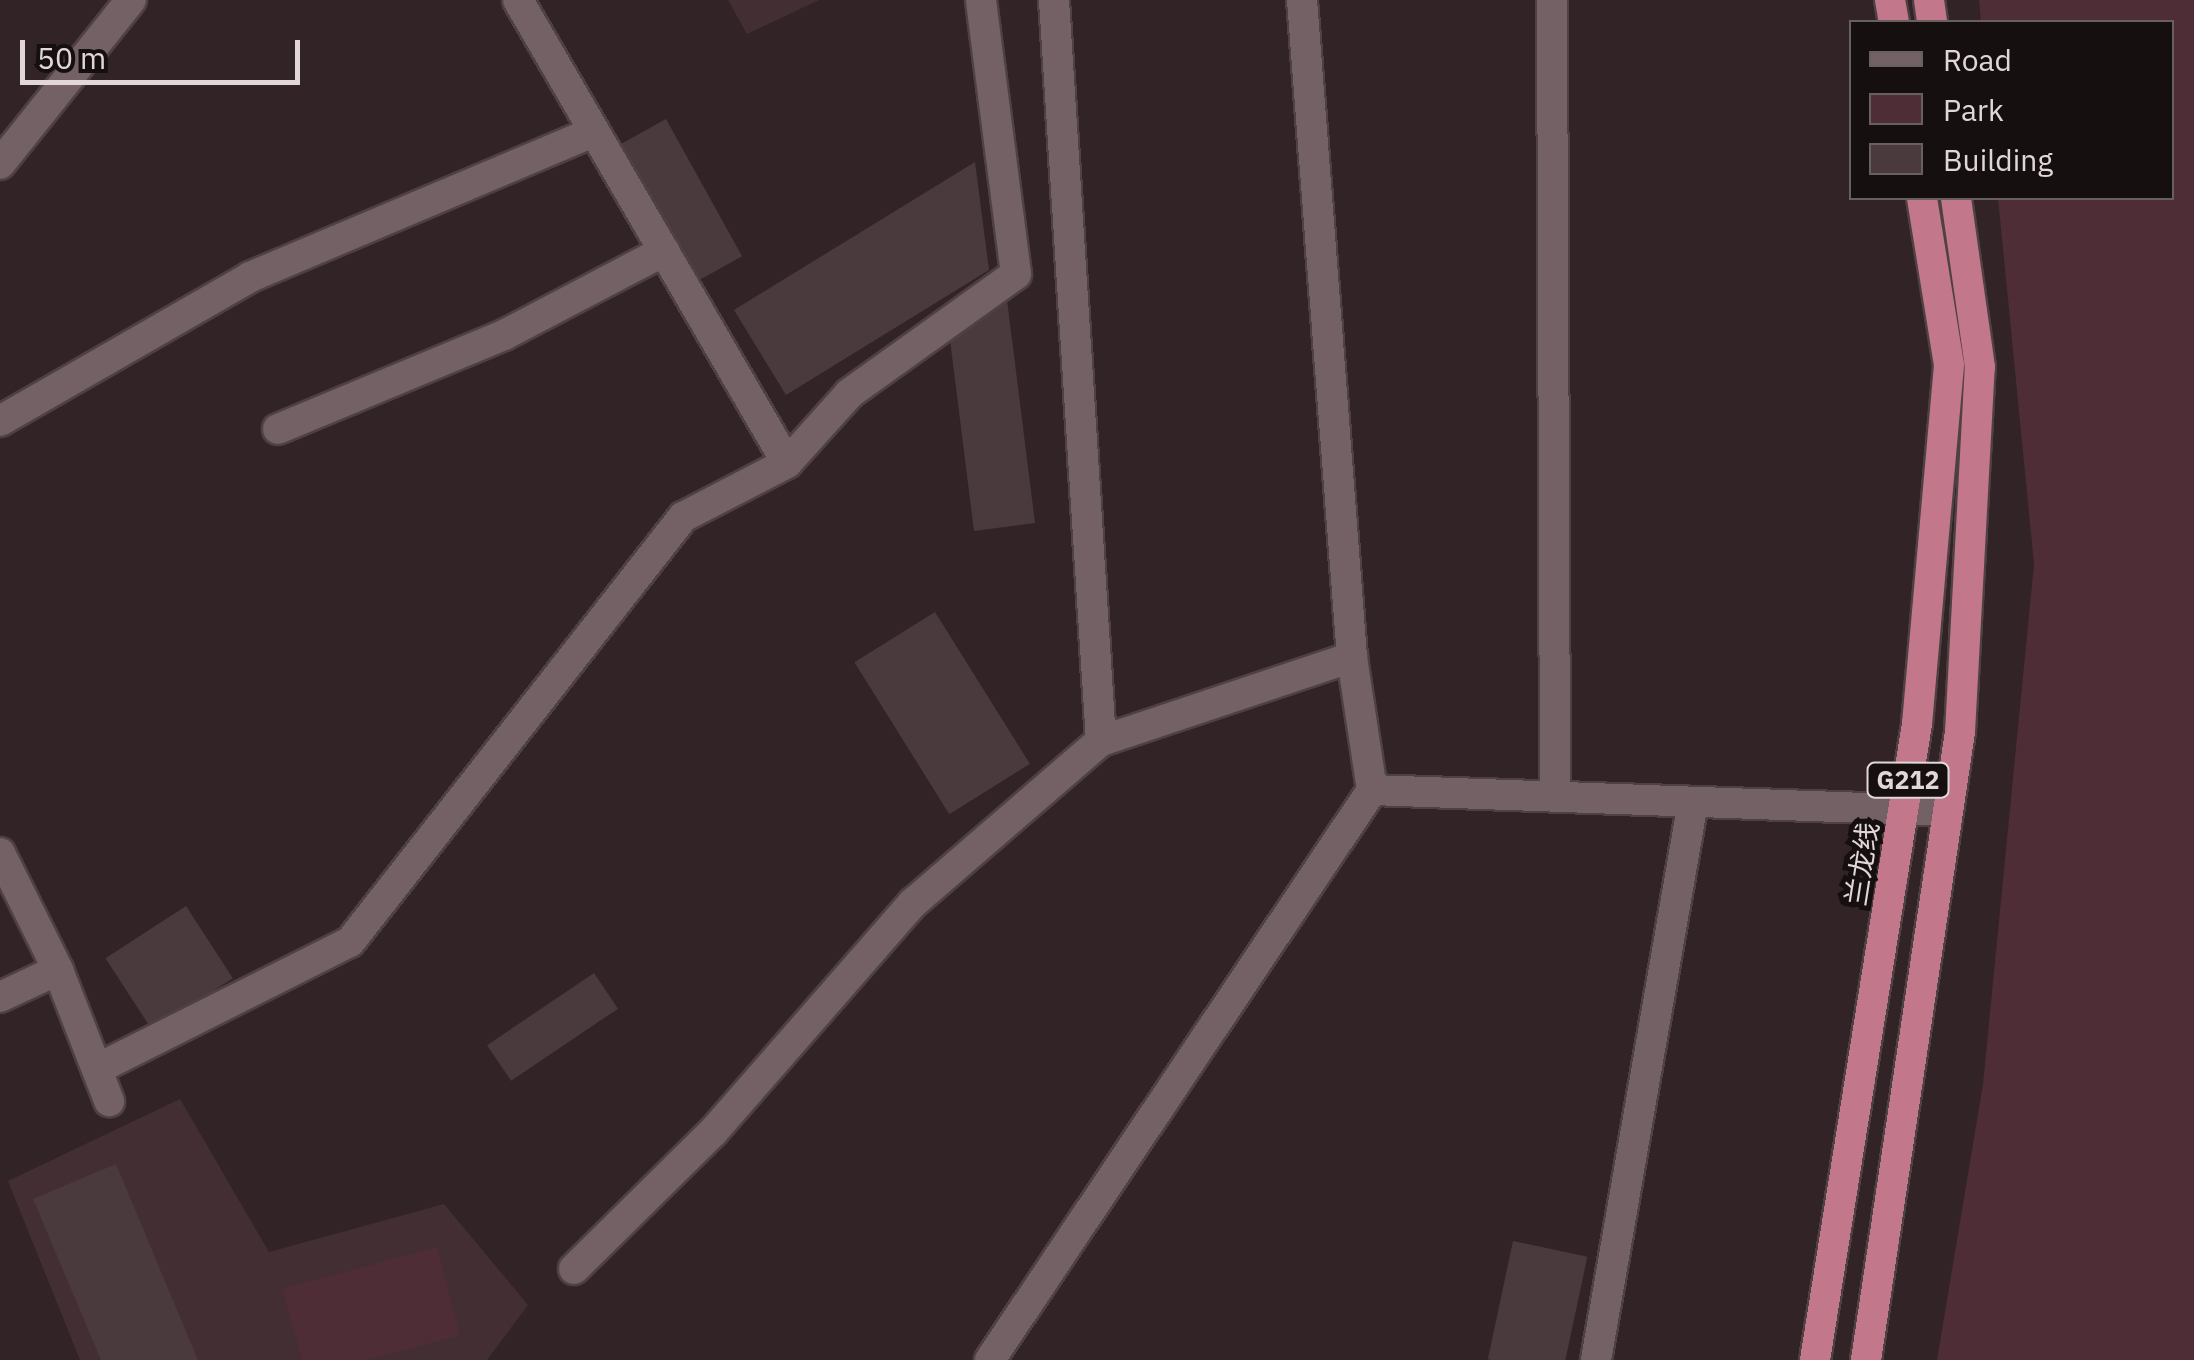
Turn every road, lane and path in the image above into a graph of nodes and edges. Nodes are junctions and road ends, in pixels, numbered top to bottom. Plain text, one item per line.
1 (131, 0) edge
2 (518, 0) edge
3 (980, 0) edge
4 (1054, 0) edge
5 (1302, 0) edge
6 (1552, 0) edge
7 (594, 132) junction
8 (0, 164) edge
9 (1922, 200) edge
10 (1956, 200) edge
11 (664, 251) junction
12 (0, 421) edge
13 (278, 429) dead end
14 (787, 463) junction
15 (1352, 657) junction
16 (1101, 741) junction
17 (1372, 790) junction
18 (1554, 797) junction
19 (1693, 802) junction
20 (1904, 809) junction
21 (1948, 810) junction
22 (0, 853) edge
23 (58, 970) junction
24 (0, 997) edge
25 (97, 1069) junction
26 (109, 1101) dead end
27 (574, 1269) dead end
28 (990, 1360) edge
29 (1596, 1360) edge
30 (1815, 1360) edge
31 (1866, 1360) edge

1 - 8 street
2 - 7 street
3 - 14 street
4 - 16 street
5 - 15 street
6 - 18 street
7 - 11 street
7 - 12 street
9 - 20 highway, 兰龙线 / G212
10 - 21 highway, G212
11 - 13 street
11 - 14 street
14 - 25 street
15 - 16 street
15 - 17 street
16 - 27 street
17 - 18 street
17 - 28 street
18 - 19 street
19 - 20 street
19 - 29 street
20 - 21 street
20 - 30 highway, 兰龙线 / G212
21 - 31 highway, G212
22 - 23 street
23 - 24 street
23 - 25 street
25 - 26 street

